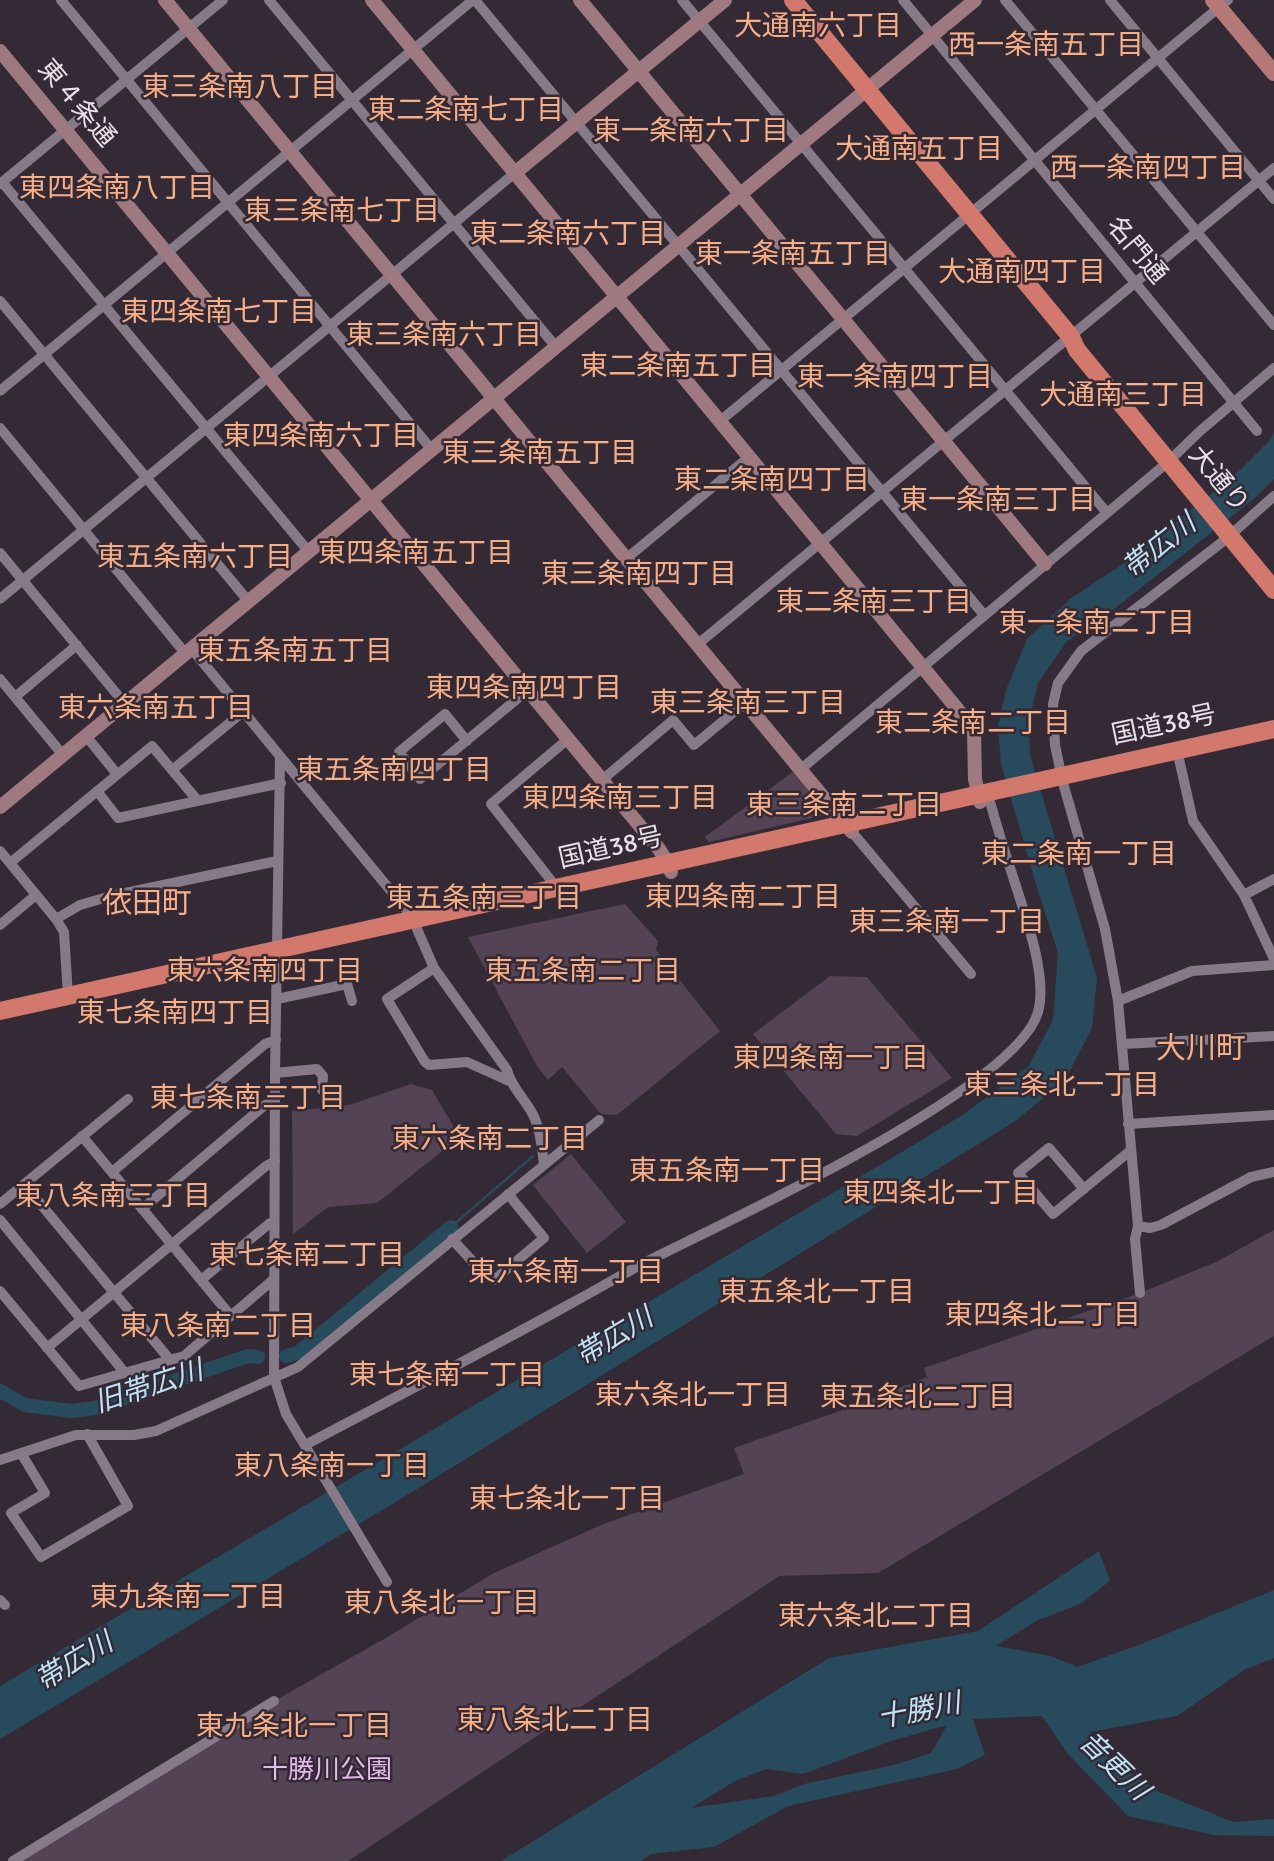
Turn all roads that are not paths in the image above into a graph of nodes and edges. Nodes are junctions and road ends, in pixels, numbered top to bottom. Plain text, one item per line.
1 (61, 0) edge
2 (165, 0) edge
3 (223, 0) edge
4 (269, 0) edge
5 (372, 0) edge
6 (474, 0) edge
7 (580, 0) edge
8 (682, 0) edge
9 (725, 0) edge
10 (793, 0) edge
11 (903, 0) edge
12 (975, 0) edge
13 (1005, 0) edge
14 (1110, 0) edge
15 (1220, 2) edge
16 (700, 21) junction
17 (189, 29) junction
18 (932, 36) junction
19 (413, 50) junction
20 (0, 51) edge
21 (1157, 57) junction
22 (639, 71) junction
23 (1274, 73) edge
24 (126, 80) junction
25 (868, 90) junction
26 (352, 100) junction
27 (1096, 110) junction
28 (576, 122) junction
29 (66, 130) junction
30 (802, 145) junction
31 (290, 150) junction
32 (1034, 161) junction
33 (1274, 168) edge
34 (516, 172) junction
35 (1259, 181) junction
36 (1, 183) edge
37 (742, 195) junction
38 (1274, 199) edge
39 (228, 202) junction
40 (970, 214) junction
41 (454, 223) junction
42 (1198, 231) junction
43 (678, 246) junction
44 (167, 253) junction
45 (904, 267) junction
46 (392, 275) junction
47 (1135, 283) junction
48 (617, 296) junction
49 (0, 302) edge
50 (104, 304) junction
51 (843, 318) junction
52 (1274, 325) edge
53 (330, 327) junction
54 (1071, 337) junction
55 (556, 347) junction
56 (44, 355) junction
57 (1274, 368) edge
58 (781, 370) junction
59 (268, 376) junction
60 (0, 391) edge
61 (1005, 391) junction
62 (495, 399) junction
63 (1234, 402) junction
64 (720, 421) junction
65 (207, 427) junction
66 (0, 428) edge
67 (1257, 430) dead end
68 (944, 441) junction
69 (432, 450) junction
70 (749, 457) junction
71 (1172, 458) junction
72 (146, 478) junction
73 (882, 492) junction
74 (1274, 496) edge
75 (371, 500) junction
76 (1107, 513) junction
77 (84, 529) junction
78 (1230, 529) junction
79 (820, 543) junction
80 (309, 552) junction
81 (0, 553) edge
82 (626, 558) junction
83 (1045, 564) junction
84 (1274, 575) edge
85 (23, 580) junction
86 (1274, 590) edge
87 (0, 598) edge
88 (249, 602) junction
89 (984, 615) junction
90 (698, 644) junction
91 (77, 645) junction
92 (188, 651) junction
93 (924, 667) junction
94 (0, 679) edge
95 (528, 690) junction
96 (15, 697) junction
97 (746, 702) junction
98 (125, 704) junction
99 (244, 711) junction
100 (1274, 729) edge
101 (86, 736) junction
102 (568, 739) junction
103 (467, 741) junction
104 (1274, 741) edge
105 (63, 755) junction
106 (280, 756) junction
107 (1179, 759) junction
108 (801, 769) junction
109 (172, 770) junction
110 (117, 774) junction
111 (601, 780) junction
112 (1058, 780) junction
113 (281, 783) junction
114 (97, 791) junction
115 (984, 796) junction
116 (198, 801) junction
117 (1, 805) edge
118 (848, 828) junction
119 (0, 851) edge
120 (277, 861) junction
121 (10, 863) junction
122 (670, 867) junction
123 (1274, 879) edge
124 (556, 888) junction
125 (36, 895) junction
126 (1244, 895) junction
127 (56, 919) junction
128 (415, 924) junction
129 (0, 925) edge
130 (278, 955) junction
131 (1274, 959) edge
132 (1274, 965) edge
133 (434, 968) junction
134 (971, 974) dead end
135 (68, 996) junction
136 (277, 999) junction
137 (352, 1001) dead end
138 (1118, 1001) junction
139 (0, 1012) edge
140 (0, 1022) edge
141 (1274, 1036) edge
142 (276, 1040) junction
143 (1122, 1044) junction
144 (275, 1073) junction
145 (509, 1081) junction
146 (322, 1090) dead end
147 (128, 1099) dead end
148 (275, 1102) junction
149 (1274, 1115) edge
150 (599, 1120) dead end
151 (1128, 1124) junction
152 (82, 1136) junction
153 (1130, 1151) junction
154 (275, 1161) junction
155 (544, 1164) junction
156 (112, 1172) junction
157 (1274, 1172) edge
158 (24, 1184) junction
159 (1084, 1189) junction
160 (508, 1194) junction
161 (0, 1204) edge
162 (142, 1209) junction
163 (0, 1220) edge
164 (274, 1222) junction
165 (1138, 1226) junction
166 (452, 1239) junction
167 (171, 1245) junction
168 (274, 1279) junction
169 (201, 1280) junction
170 (0, 1291) edge
171 (114, 1292) junction
172 (1140, 1293) dead end
173 (229, 1315) junction
174 (82, 1319) junction
175 (47, 1348) junction
176 (170, 1360) junction
177 (125, 1373) junction
178 (274, 1377) junction
179 (87, 1434) junction
180 (306, 1447) junction
181 (21, 1453) junction
182 (0, 1460) edge
183 (387, 1582) dead end
184 (274, 1701) dead end
185 (13, 1861) edge

1 - 24 street
2 - 17 street
3 - 17 street
4 - 26 street
5 - 19 street
6 - 19 street
6 - 28 street
7 - 22 street
8 - 16 street
9 - 16 street
10 - 25 highway, 大通り
11 - 18 street, 名門通
12 - 18 street
13 - 27 street
14 - 21 street
15 - 21 street
15 - 23 main road
16 - 22 street
16 - 30 street
17 - 24 street
17 - 31 street
18 - 25 street
18 - 32 street, 名門通
19 - 26 street
19 - 34 street
20 - 29 street, 東４条通
21 - 27 street
21 - 35 street
22 - 28 street
22 - 37 street
24 - 29 street
24 - 39 street
25 - 30 street
25 - 40 highway, 大通り
26 - 31 street
26 - 41 street
27 - 32 street
27 - 42 street
28 - 34 street
28 - 43 street
29 - 36 street
29 - 44 street, 東４条通
30 - 37 street
30 - 45 street
31 - 39 street
31 - 46 street
32 - 40 street
32 - 47 street, 名門通
33 - 35 street
34 - 41 street
34 - 48 street
35 - 38 street
35 - 42 street
36 - 50 street
37 - 43 street
37 - 51 street
39 - 44 street
39 - 53 street
40 - 45 street
40 - 54 highway, 大通り
41 - 46 street
41 - 55 street
42 - 47 street
42 - 52 street
43 - 48 street
43 - 58 street
44 - 50 street
44 - 59 street, 東４条通
45 - 51 street
45 - 61 street
46 - 53 street
46 - 62 street
47 - 54 street
47 - 63 street, 名門通
48 - 55 street
48 - 64 street
49 - 56 street
50 - 56 street
50 - 65 street
51 - 58 street
51 - 68 street
53 - 59 street
53 - 69 street
54 - 61 street
54 - 71 highway, 大通り
55 - 62 street
56 - 60 street
56 - 72 street
57 - 63 street
58 - 64 street
58 - 73 street
59 - 65 street
59 - 75 street, 東４条通
61 - 68 street
61 - 76 street
62 - 69 street
62 - 82 street
63 - 67 street, 名門通
63 - 71 street
64 - 70 street
65 - 72 street
65 - 80 street
66 - 77 street
68 - 73 street
68 - 83 street
69 - 75 street
70 - 79 street
70 - 82 street
71 - 76 street
71 - 78 highway, 大通り
72 - 77 street
72 - 88 street
73 - 79 street
73 - 89 street
74 - 78 street
75 - 80 street
75 - 95 street, 東４条通
76 - 83 street
77 - 85 street
77 - 92 street
78 - 84 highway, 大通り
78 - 86 highway, 大通り
78 - 112 street
79 - 90 street
79 - 93 street
80 - 88 street
81 - 85 street
82 - 90 street
83 - 89 street
85 - 87 street
85 - 91 street
88 - 92 street
89 - 93 street
90 - 97 street
91 - 96 street
91 - 98 street
92 - 98 street
92 - 99 street
93 - 108 street
93 - 115 street
94 - 96 street
95 - 102 street, 東４条通
95 - 103 street
96 - 105 street
97 - 108 street
97 - 111 street
98 - 101 street
99 - 106 street
99 - 109 street
100 - 112 highway, 国道38号
101 - 105 street
101 - 110 street
102 - 111 street, 東４条通
102 - 124 street
103 - 103 street
104 - 107 highway, 国道38号
105 - 117 street
106 - 113 street
106 - 128 street
107 - 112 highway, 国道38号
107 - 126 street
108 - 118 street
109 - 110 street
109 - 116 street
110 - 114 street
111 - 122 street, 東４条通
112 - 115 highway, 国道38号
112 - 138 street
113 - 116 street
113 - 120 street
114 - 116 street
114 - 121 street
115 - 118 highway, 国道38号
115 - 180 street
118 - 122 highway, 国道38号
118 - 134 street
119 - 121 street
120 - 127 street
120 - 130 street
121 - 125 street
122 - 124 highway, 国道38号
122 - 128 highway, 国道38号
123 - 126 street
124 - 128 highway, 国道38号
125 - 127 street
125 - 129 street
126 - 131 street
127 - 135 street
128 - 130 highway, 国道38号
128 - 133 street
130 - 135 highway, 国道38号
130 - 136 street
130 - 140 highway, 国道38号
132 - 138 street
133 - 145 street
133 - 145 street
135 - 139 highway, 国道38号
136 - 137 street
136 - 142 street
138 - 143 street
141 - 143 street
142 - 144 street
142 - 156 street
143 - 151 street
144 - 146 street
144 - 148 street
145 - 155 street
147 - 152 street
148 - 154 street
148 - 162 street
149 - 151 street
150 - 155 street
151 - 153 street
152 - 156 street
152 - 158 street
153 - 159 street
153 - 165 street
154 - 164 street
154 - 167 street
155 - 160 street
156 - 162 street
157 - 165 street
158 - 161 street
158 - 171 street
159 - 159 street
160 - 166 street
160 - 166 street
162 - 167 street
163 - 174 street
164 - 168 street
164 - 169 street
165 - 172 street
166 - 178 street
167 - 169 street
167 - 171 street
168 - 173 street
168 - 178 street
169 - 173 street
170 - 175 street
171 - 174 street
171 - 176 street
173 - 176 street
174 - 175 street
174 - 177 street
175 - 177 street
176 - 177 street
178 - 179 street
178 - 180 street
179 - 181 street
179 - 181 street
180 - 183 street
181 - 182 street
184 - 185 street

